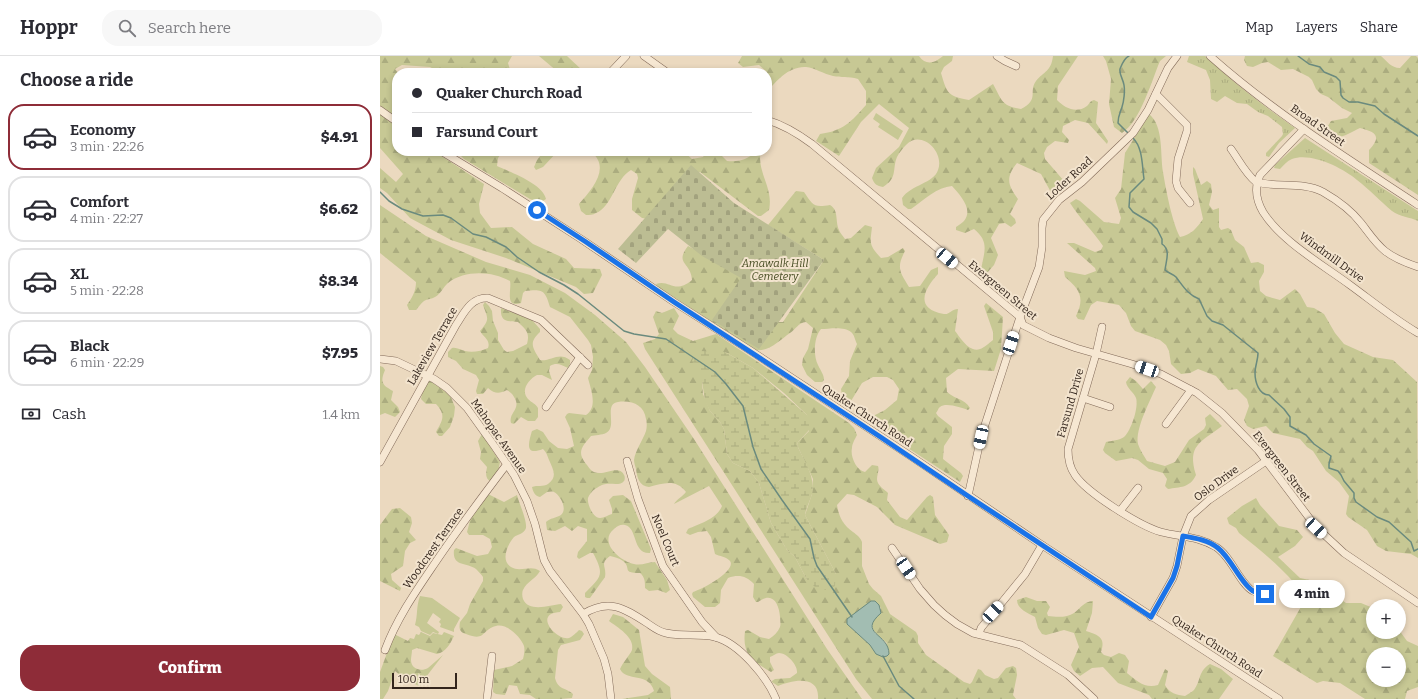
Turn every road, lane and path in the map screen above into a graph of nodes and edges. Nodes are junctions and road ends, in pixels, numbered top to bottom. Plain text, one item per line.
1 (626, 56) edge
2 (644, 56) edge
3 (997, 56) edge
4 (1177, 56) edge
5 (1210, 56) edge
6 (1016, 66) dead end
7 (615, 68) edge
8 (661, 68) edge
9 (1156, 94) junction
10 (380, 110) edge
11 (392, 118) edge
12 (772, 121) edge
13 (1304, 129) junction
14 (1231, 149) dead end
15 (449, 156) edge
16 (1256, 182) junction
17 (1190, 203) dead end
18 (1418, 205) edge
19 (1418, 267) edge
20 (1020, 317) junction
21 (1102, 327) dead end
22 (1418, 333) edge
23 (1096, 354) junction
24 (580, 357) junction
25 (380, 359) edge
26 (588, 365) dead end
27 (427, 375) junction
28 (1191, 390) junction
29 (1083, 398) junction
30 (1110, 406) dead end
31 (546, 407) dead end
32 (1166, 424) dead end
33 (1266, 461) junction
34 (380, 462) edge
35 (627, 462) dead end
36 (507, 464) junction
37 (1138, 488) dead end
38 (968, 496) junction
39 (1120, 511) junction
40 (1183, 536) junction
41 (1042, 545) junction
42 (892, 548) dead end
43 (1265, 594) dead end
44 (1418, 602) edge
45 (583, 614) junction
46 (1151, 617) junction
47 (979, 634) junction
48 (716, 637) junction
49 (385, 650) dead end
50 (492, 656) dead end
51 (487, 699) edge
52 (611, 699) edge
53 (776, 699) edge
54 (1094, 699) edge
55 (1279, 699) edge

1 - 7 street
2 - 8 street
3 - 6 street
4 - 9 street, Loder Road
5 - 13 street, Broad Street
9 - 17 street
9 - 20 street, Loder Road
10 - 11 street
12 - 20 street, Evergreen Street
13 - 16 street
13 - 18 street, Broad Street
14 - 16 street
15 - 38 street, Quaker Church Road
16 - 19 street
16 - 22 street, Windmill Drive
20 - 23 street, Evergreen Street
20 - 38 street, Loder Road
21 - 23 street, Farsund Drive
23 - 28 street, Evergreen Street
23 - 29 street, Farsund Drive
24 - 26 street, Lakeview Terrace
24 - 27 street, Lakeview Terrace
24 - 31 street
25 - 27 street, Mahopac Avenue
27 - 34 street, Lakeview Terrace
27 - 36 street, Mahopac Avenue
28 - 32 street
28 - 33 street, Evergreen Street
29 - 30 street
29 - 39 street, Farsund Drive
33 - 40 street, Oslo Drive
33 - 44 street, Evergreen Street
35 - 48 street, Noel Court
36 - 45 street, Mahopac Avenue
36 - 49 street, Woodcrest Terrace
37 - 39 street
38 - 41 street, Quaker Church Road
39 - 40 street, Farsund Drive
40 - 43 street, Farsund Drive
40 - 46 street, Oslo Drive
41 - 46 street, Quaker Church Road
41 - 47 street
42 - 47 street
45 - 48 street
45 - 52 street, Mahopac Avenue
46 - 55 street, Quaker Church Road
47 - 54 street
48 - 53 street
50 - 51 street

